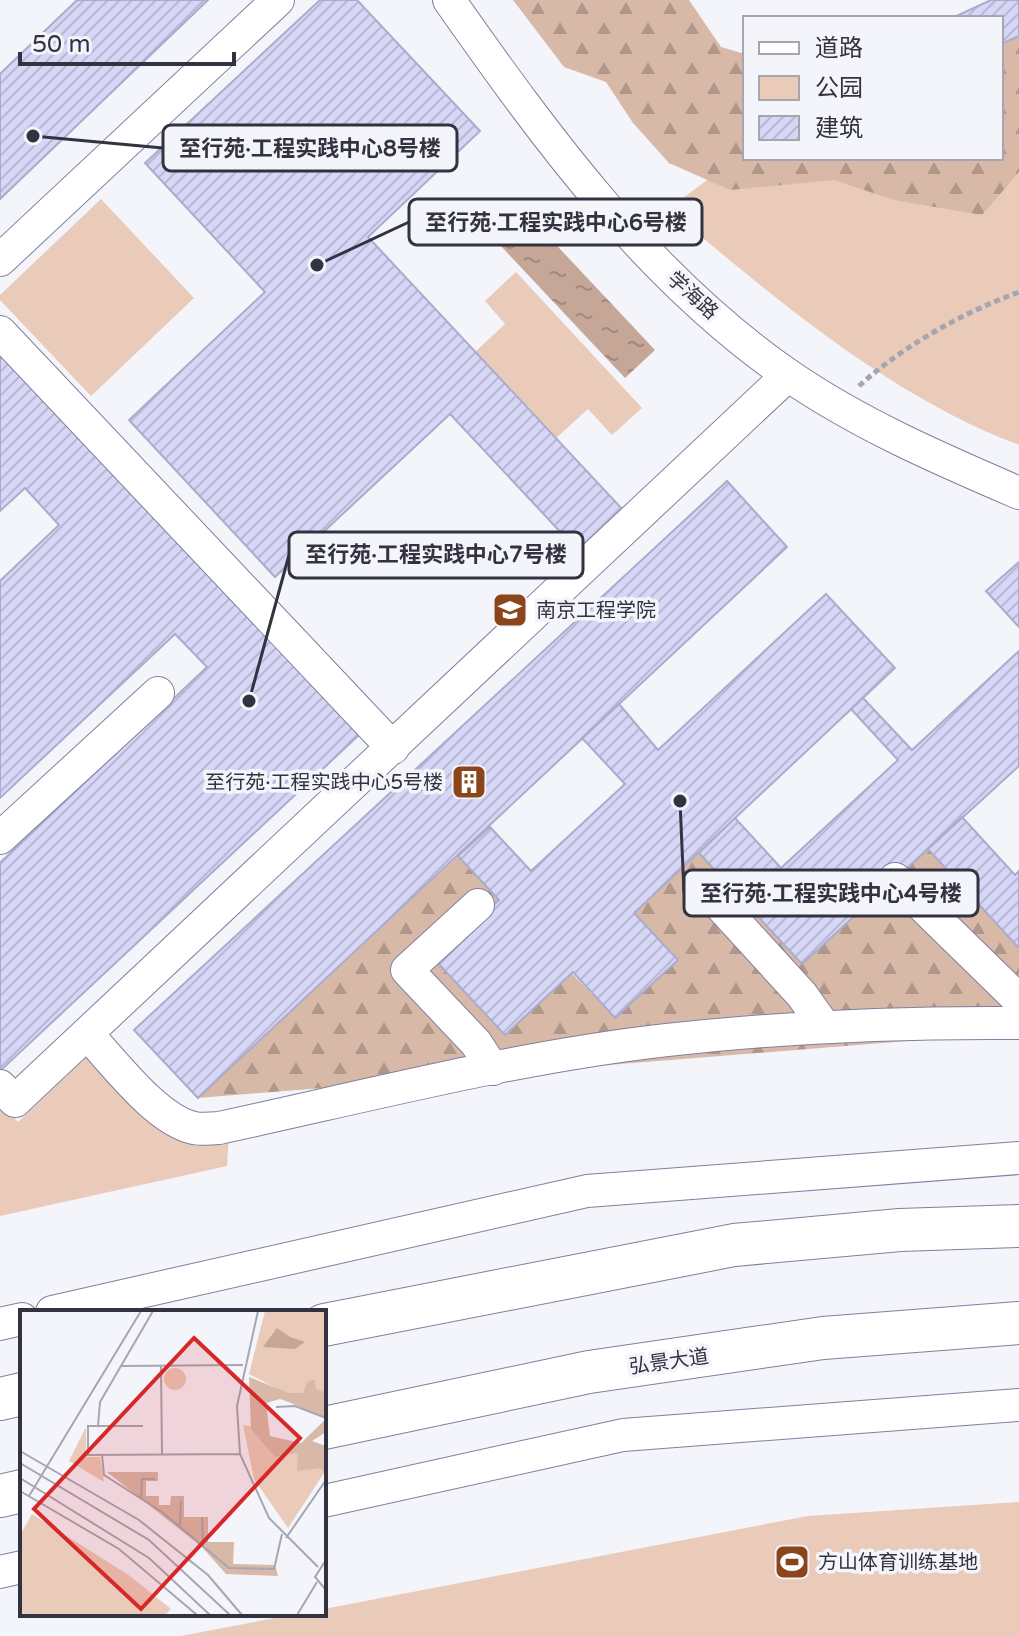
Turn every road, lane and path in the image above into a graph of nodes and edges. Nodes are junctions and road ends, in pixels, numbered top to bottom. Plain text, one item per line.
1 (278, 0) edge
2 (449, 0) edge
3 (0, 260) edge
4 (1019, 292) edge
5 (0, 332) edge
6 (788, 375) junction
7 (837, 406) junction
8 (1019, 493) edge
9 (158, 693) dead end
10 (393, 748) junction
11 (0, 838) edge
12 (895, 879) dead end
13 (708, 892) dead end
14 (478, 905) dead end
15 (1019, 1000) edge
16 (1019, 1023) edge
17 (824, 1026) junction
18 (87, 1034) junction
19 (493, 1069) junction
20 (0, 1086) edge
21 (1019, 1158) edge
22 (1019, 1226) edge
23 (61, 1310) edge
24 (20, 1319) edge
25 (1019, 1323) edge
26 (0, 1324) edge
27 (326, 1325) edge
28 (20, 1394) edge
29 (0, 1399) edge
30 (1019, 1405) edge
31 (326, 1428) edge
32 (20, 1491) edge
33 (0, 1496) edge
34 (326, 1501) edge
35 (20, 1567) edge
36 (0, 1572) edge

1 - 3 street
2 - 6 street, 学海路
4 - 7 path
5 - 10 street
6 - 7 street, 学海路
6 - 10 street
7 - 8 street, 学海路
9 - 11 street
10 - 18 street
12 - 15 street
13 - 17 street
14 - 19 street
16 - 17 street
17 - 19 street
18 - 19 street
18 - 20 street
21 - 23 street
22 - 27 main road
24 - 26 street
25 - 31 main road, 弘景大道
28 - 29 main road
30 - 34 street
32 - 33 main road
35 - 36 street

